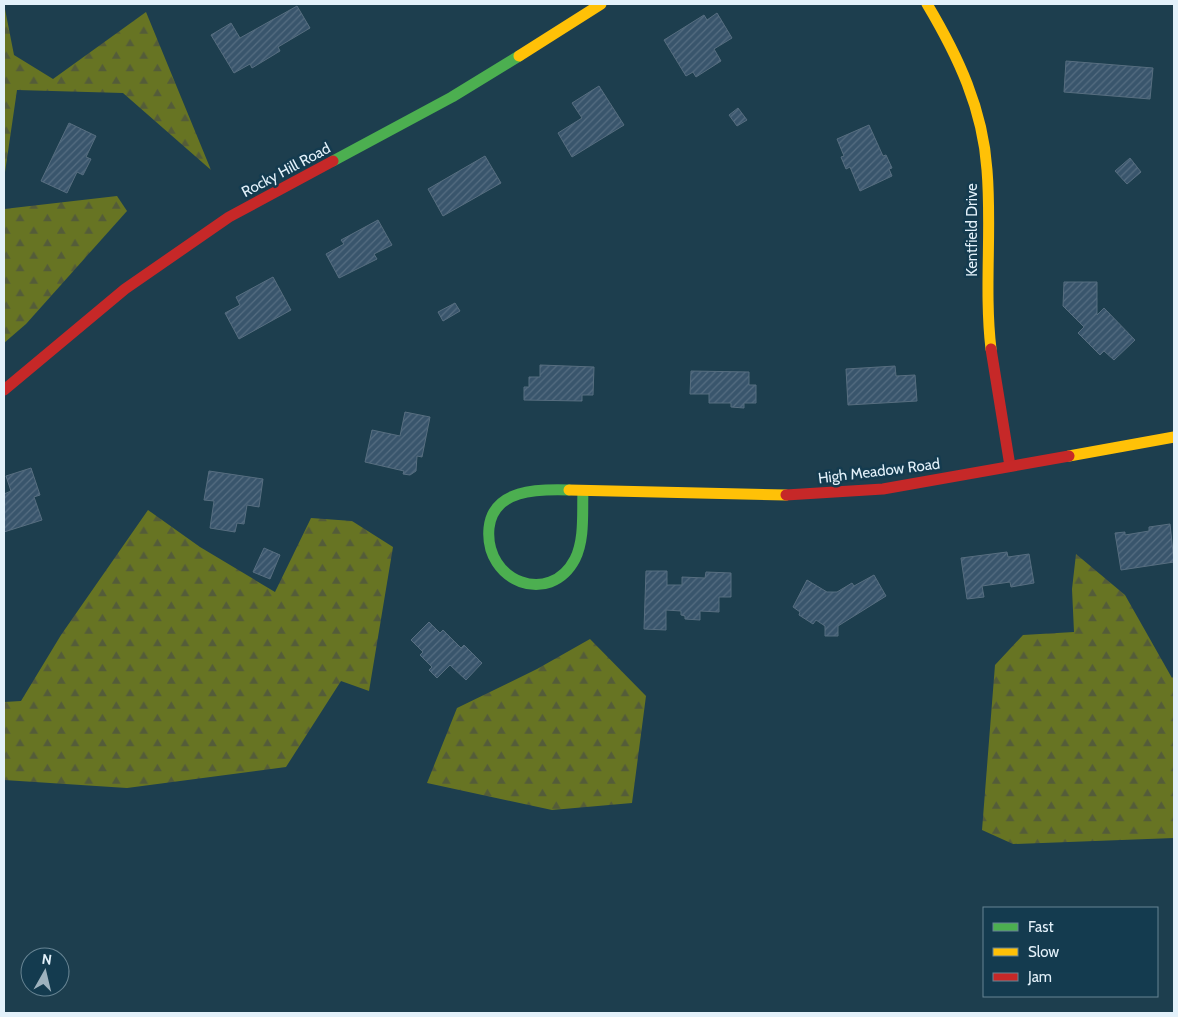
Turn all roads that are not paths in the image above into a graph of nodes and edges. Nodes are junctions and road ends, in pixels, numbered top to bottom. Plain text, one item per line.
1 (601, 4) edge
2 (927, 4) edge
3 (4, 390) edge
4 (1174, 438) edge
5 (1010, 466) junction
6 (584, 491) junction

1 - 3 street, Rocky Hill Road
2 - 5 street, Kentfield Drive
4 - 5 street, High Meadow Road
5 - 6 street, High Meadow Road
6 - 6 street, High Meadow Road

